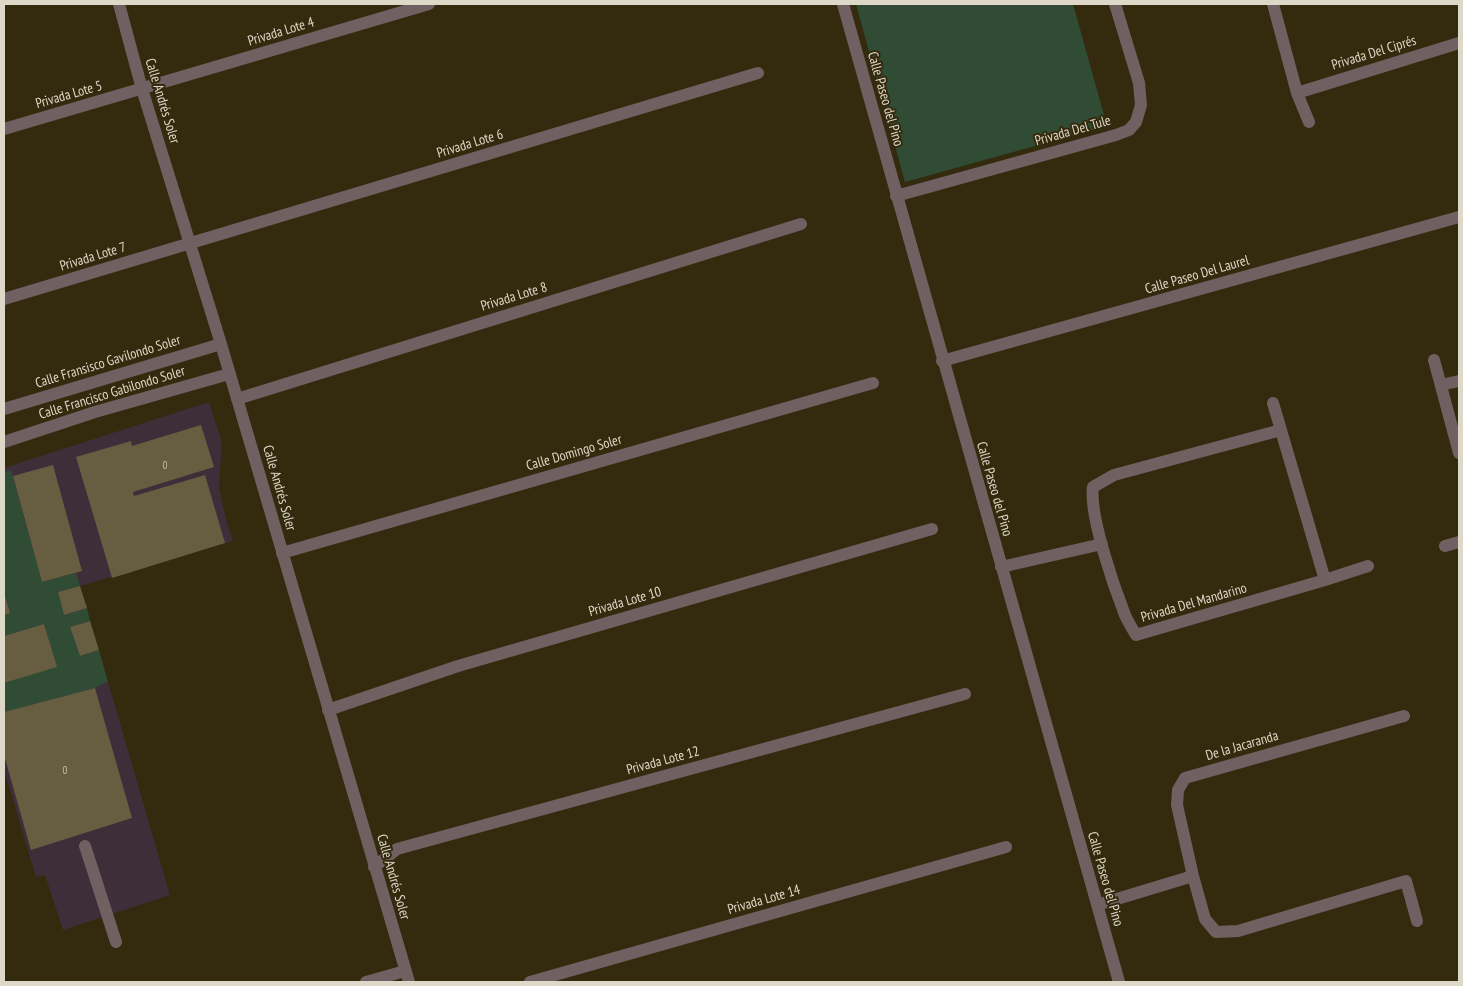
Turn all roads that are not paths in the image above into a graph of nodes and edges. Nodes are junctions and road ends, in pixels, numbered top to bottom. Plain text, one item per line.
1 (119, 4) edge
2 (429, 4) edge
3 (843, 4) edge
4 (1115, 4) edge
5 (1273, 4) edge
6 (1459, 43) edge
7 (758, 73) dead end
8 (142, 89) junction
9 (1297, 93) junction
10 (1309, 122) dead end
11 (4, 129) edge
12 (896, 196) junction
13 (1459, 217) edge
14 (801, 224) dead end
15 (190, 243) junction
16 (4, 299) edge
17 (220, 344) junction
18 (1434, 360) dead end
19 (942, 361) junction
20 (229, 374) junction
21 (1459, 381) edge
22 (873, 383) dead end
23 (1441, 385) junction
24 (237, 399) junction
25 (1273, 403) dead end
26 (4, 409) edge
27 (1281, 430) junction
28 (4, 442) edge
29 (1459, 453) edge
30 (932, 529) dead end
31 (1459, 542) edge
32 (1102, 544) junction
33 (1445, 546) dead end
34 (282, 553) junction
35 (1368, 566) dead end
36 (1001, 567) junction
37 (1325, 580) junction
38 (965, 694) dead end
39 (328, 710) junction
40 (1404, 716) dead end
41 (85, 846) dead end
42 (1006, 846) dead end
43 (374, 867) junction
44 (1193, 876) junction
45 (1097, 905) junction
46 (1417, 921) dead end
47 (116, 942) dead end
48 (407, 976) edge
49 (366, 982) edge
50 (530, 982) edge
51 (1119, 982) edge

1 - 8 street, Calle Andrés Soler
2 - 8 street, Privada Lote 4
3 - 12 street, Calle Paseo del Pino
4 - 12 street, Privada Del Tule
5 - 9 street
6 - 9 street, Privada Del Ciprés
7 - 15 street, Privada Lote 6
8 - 11 street, Privada Lote 5
8 - 15 street, Calle Andrés Soler
9 - 10 street
12 - 19 street, Calle Paseo del Pino
13 - 19 street, Calle Paseo Del Laurel
14 - 24 street, Privada Lote 8
15 - 16 street, Privada Lote 7
15 - 17 street, Calle Andrés Soler
17 - 20 street, Calle Andrés Soler
17 - 26 street, Calle Fransisco Gavilondo Soler
18 - 23 street
19 - 36 street, Calle Paseo del Pino
20 - 24 street, Calle Andrés Soler
20 - 28 street, Calle Francisco Gabilondo Soler
21 - 23 street
22 - 34 street, Calle Domingo Soler
23 - 29 street
24 - 34 street, Calle Andrés Soler
25 - 27 street
27 - 32 street, Privada Del Mandarino
27 - 37 street
30 - 39 street, Privada Lote 10
31 - 33 street
32 - 36 street
32 - 37 street, Privada Del Mandarino
34 - 39 street, Calle Andrés Soler
35 - 37 street, Privada Del Mandarino
36 - 45 street, Calle Paseo del Pino
38 - 43 street, Privada Lote 12
39 - 43 street, Calle Andrés Soler
40 - 44 street, De la Jacaranda
41 - 47 street
42 - 50 street, Privada Lote 14
43 - 48 street, Calle Andrés Soler
44 - 45 street
44 - 46 street, De la Jacaranda
45 - 51 street, Calle Paseo del Pino
48 - 49 street

